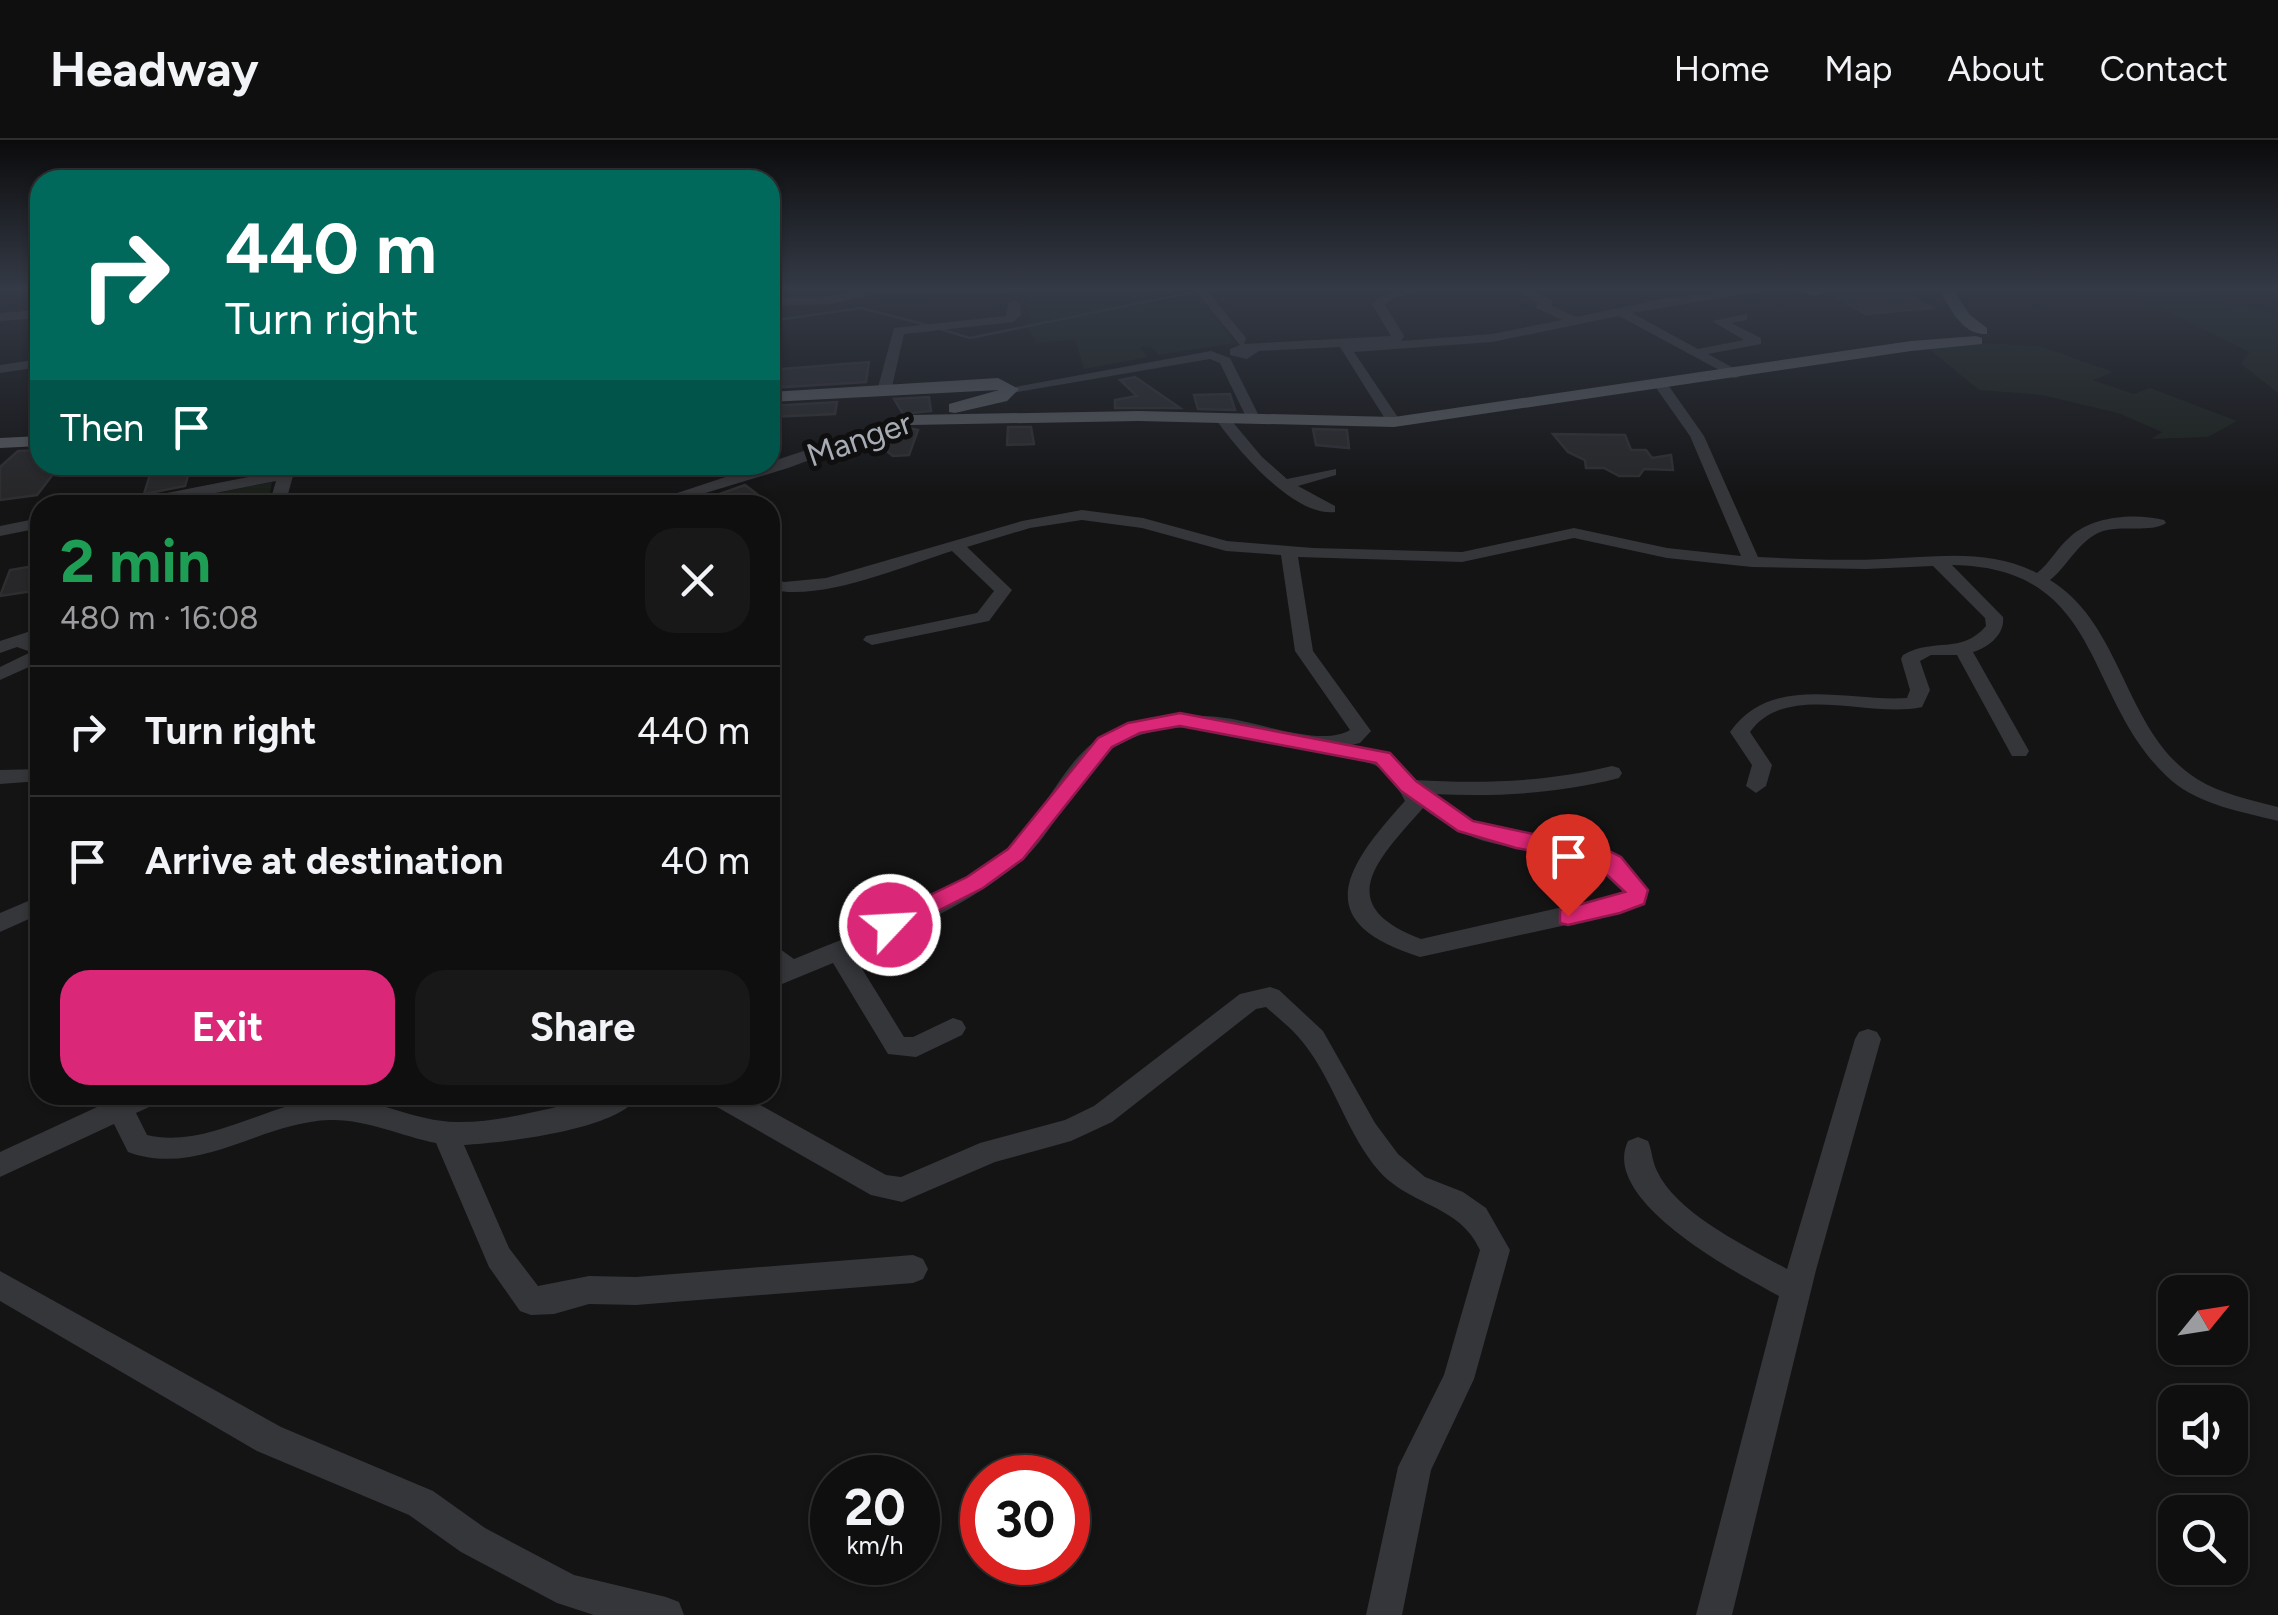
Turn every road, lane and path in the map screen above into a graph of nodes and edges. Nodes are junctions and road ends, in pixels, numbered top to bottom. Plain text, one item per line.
1 (892, 357) edge
2 (1201, 357) edge
3 (1216, 357) edge
4 (1350, 357) edge
5 (1703, 357) edge
6 (1842, 357) edge
7 (30, 366) edge
8 (0, 370) edge
9 (1734, 374) junction
10 (1661, 385) junction
11 (1011, 390) junction
12 (884, 391) junction
13 (780, 397) edge
14 (1220, 418) junction
15 (1254, 418) junction
16 (911, 420) junction
17 (1394, 422) junction
18 (30, 441) edge
19 (0, 443) edge
20 (780, 466) edge
21 (1330, 472) dead end
22 (265, 475) edge
23 (749, 475) edge
24 (1281, 486) junction
25 (176, 495) edge
26 (682, 495) edge
27 (1329, 509) dead end
28 (2158, 523) dead end
29 (30, 525) edge
30 (0, 531) edge
31 (956, 546) junction
32 (1289, 551) junction
33 (1749, 553) junction
34 (1938, 561) junction
35 (2038, 580) junction
36 (780, 586) edge
37 (872, 640) dead end
38 (30, 648) edge
39 (0, 651) edge
40 (30, 651) edge
41 (1964, 652) junction
42 (0, 671) edge
43 (1362, 732) junction
44 (1322, 744) junction
45 (2018, 750) dead end
46 (1384, 759) junction
47 (1612, 773) dead end
48 (30, 775) edge
49 (0, 777) edge
50 (1408, 786) junction
51 (1756, 786) dead end
52 (2278, 814) edge
53 (30, 909) edge
54 (0, 923) edge
55 (837, 949) junction
56 (781, 975) edge
57 (953, 1028) dead end
58 (1868, 1039) dead end
59 (130, 1105) edge
60 (613, 1105) edge
61 (737, 1105) edge
62 (120, 1110) junction
63 (446, 1134) junction
64 (1638, 1149) dead end
65 (0, 1165) edge
66 (914, 1269) dead end
67 (0, 1285) edge
68 (1796, 1290) junction
69 (666, 1615) edge
70 (1384, 1615) edge
71 (1714, 1615) edge

1 - 12 street
2 - 11 street
3 - 15 street
4 - 17 street
5 - 9 street
6 - 9 main road
7 - 8 street
9 - 10 main road
10 - 17 main road
10 - 33 street
11 - 12 main road
11 - 16 main road, Manger
12 - 13 main road
14 - 15 main road
14 - 16 main road
14 - 24 street
15 - 17 main road
16 - 20 street, Manger
18 - 19 main road
21 - 24 street
22 - 25 street
23 - 26 street, Manger
24 - 27 street
28 - 35 street
29 - 30 street
31 - 32 street
31 - 36 street
31 - 37 street
32 - 33 street
32 - 43 street
33 - 34 street
34 - 35 street
34 - 41 street
35 - 52 street
38 - 39 street
40 - 42 street
41 - 45 street
41 - 51 street
43 - 44 street
43 - 46 street
44 - 46 street
44 - 55 street
46 - 50 street
47 - 50 street
48 - 49 street
50 - 50 street
53 - 54 street
55 - 56 street
55 - 57 street
58 - 68 street
59 - 62 street
60 - 63 street
61 - 70 street
62 - 63 street
62 - 65 street
63 - 66 street
64 - 68 street
67 - 69 street
68 - 71 street

